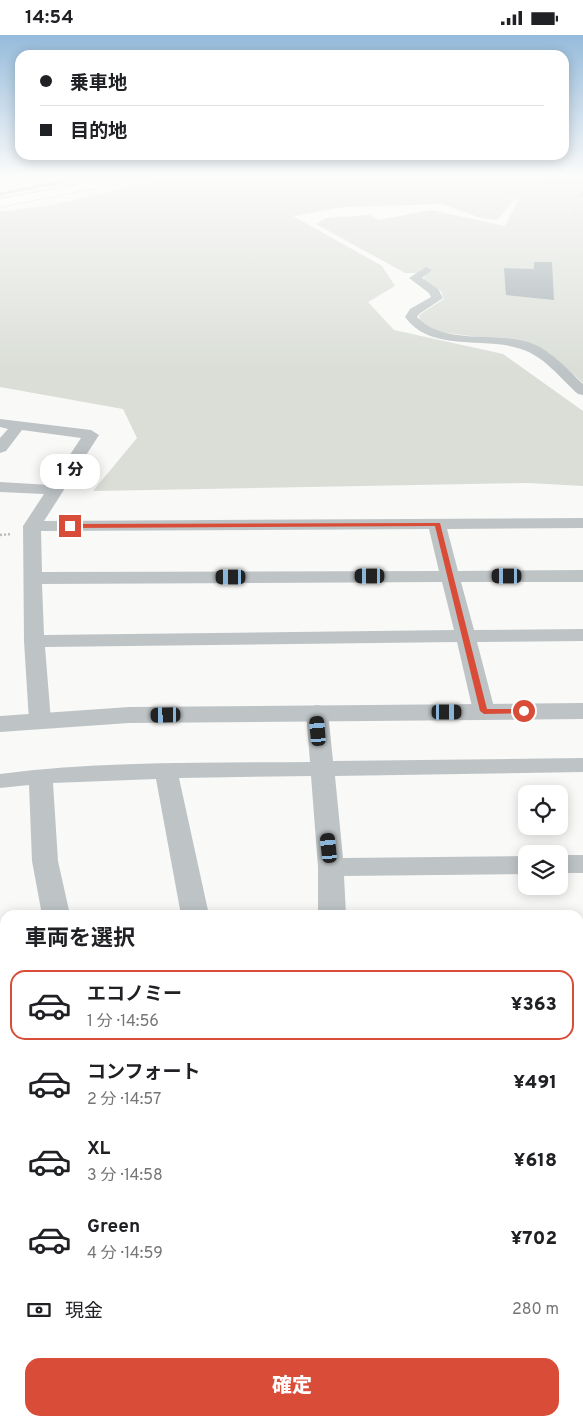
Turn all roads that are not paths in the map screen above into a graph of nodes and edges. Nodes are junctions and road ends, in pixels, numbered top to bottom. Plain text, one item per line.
1 (426, 270) dead end
2 (583, 391) edge
3 (0, 423) edge
4 (19, 425) junction
5 (0, 448) edge
6 (0, 487) edge
7 (53, 490) junction
8 (583, 523) edge
9 (437, 524) junction
10 (32, 526) junction
11 (450, 575) junction
12 (583, 576) edge
13 (33, 579) junction
14 (583, 635) edge
15 (464, 636) junction
16 (34, 641) junction
17 (484, 711) junction
18 (583, 711) edge
19 (316, 712) junction
20 (40, 721) junction
21 (0, 724) edge
22 (583, 765) edge
23 (321, 769) junction
24 (166, 771) junction
25 (41, 776) junction
26 (0, 781) edge
27 (568, 864) edge
28 (583, 864) edge
29 (518, 865) edge
30 (331, 867) junction
31 (55, 910) edge
32 (194, 910) edge
33 (332, 910) edge

1 - 2 street
3 - 4 street
4 - 5 street
4 - 7 street
6 - 7 street
7 - 10 street
8 - 9 street
9 - 10 street
9 - 11 street
10 - 13 street
11 - 12 street
11 - 13 street
11 - 15 street
13 - 16 street
14 - 15 street
15 - 16 street
15 - 17 street
16 - 20 street
17 - 18 street
17 - 19 street
19 - 20 street
19 - 23 street
20 - 21 street
22 - 23 street
23 - 24 street
23 - 30 street
24 - 25 street
24 - 32 street
25 - 26 street
25 - 31 street
27 - 28 street
29 - 30 street
30 - 33 street

